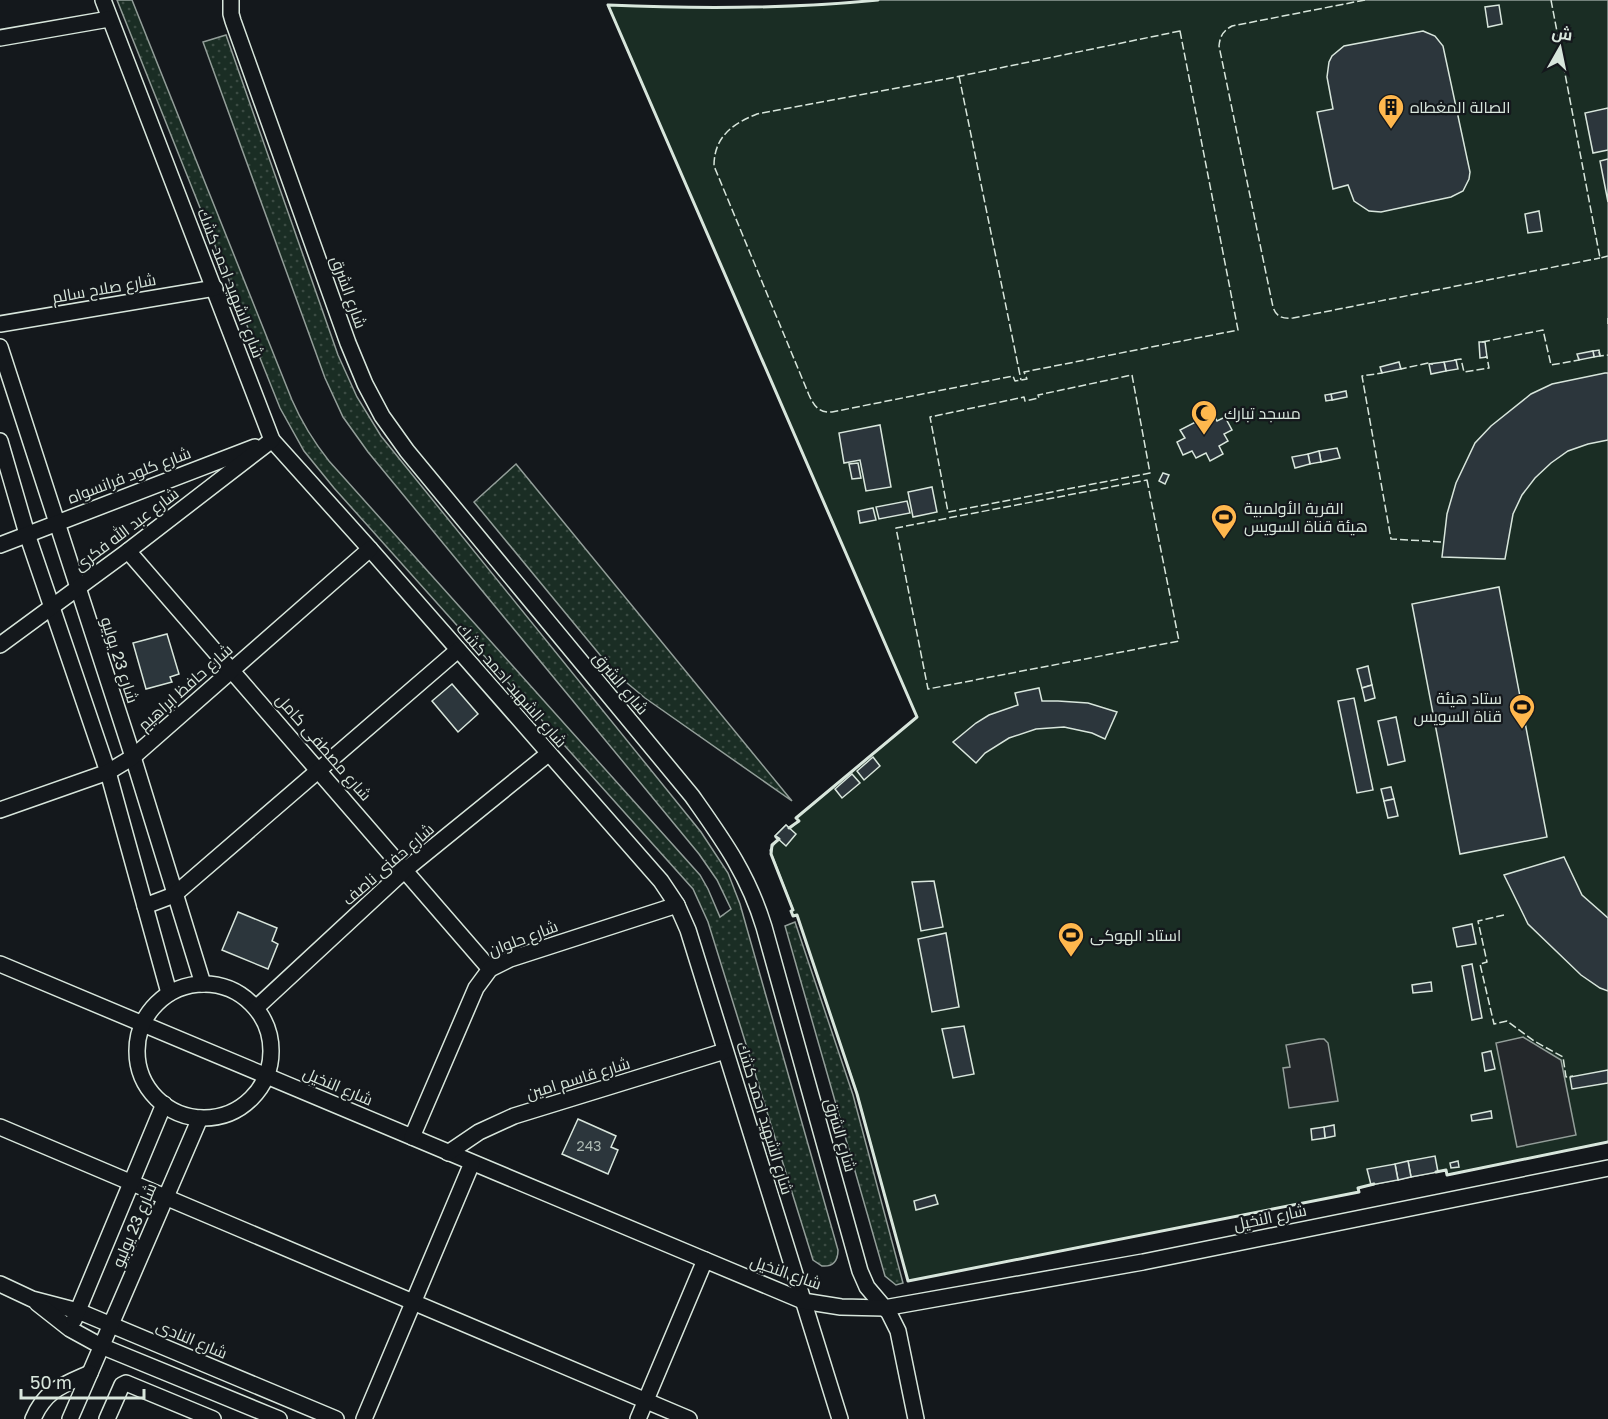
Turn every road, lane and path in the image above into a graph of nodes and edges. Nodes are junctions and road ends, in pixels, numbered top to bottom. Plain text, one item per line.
1 (103, 0) edge
2 (231, 0) edge
3 (109, 19) junction
4 (0, 38) edge
5 (215, 288) junction
6 (0, 324) edge
7 (0, 347) edge
8 (272, 440) junction
9 (0, 441) edge
10 (56, 522) junction
11 (27, 534) junction
12 (0, 545) edge
13 (370, 549) junction
14 (128, 550) junction
15 (77, 588) junction
16 (52, 606) junction
17 (0, 645) edge
18 (458, 650) junction
19 (232, 669) junction
20 (548, 754) junction
21 (133, 757) junction
22 (319, 768) junction
23 (108, 772) junction
24 (0, 810) edge
25 (405, 870) junction
26 (174, 895) junction
27 (677, 905) junction
28 (145, 906) junction
29 (0, 964) edge
30 (490, 969) junction
31 (202, 984) junction
32 (169, 993) junction
33 (256, 1008) junction
34 (143, 1024) junction
35 (725, 1051) junction
36 (267, 1076) junction
37 (164, 1104) junction
38 (200, 1118) junction
39 (0, 1127) edge
40 (412, 1137) junction
41 (448, 1153) junction
42 (472, 1162) junction
43 (1608, 1168) edge
44 (131, 1183) junction
45 (165, 1197) junction
46 (705, 1260) junction
47 (0, 1284) edge
48 (33, 1299) junction
49 (803, 1300) junction
50 (413, 1302) junction
51 (884, 1308) junction
52 (78, 1311) junction
53 (111, 1324) junction
54 (70, 1329) junction
55 (101, 1346) junction
56 (90, 1373) junction
57 (263, 1388) junction
58 (646, 1401) junction
59 (255, 1409) junction
60 (33, 1419) edge
61 (70, 1419) edge
62 (107, 1419) edge
63 (213, 1419) edge
64 (279, 1419) edge
65 (336, 1419) edge
66 (364, 1419) edge
67 (638, 1419) edge
68 (689, 1419) edge
69 (840, 1419) edge
70 (916, 1419) edge

1 - 3 street, شارع الشهيد احمد كشك
2 - 51 street, شارع الشرق
3 - 4 street
3 - 5 street, شارع الشهيد احمد كشك
5 - 6 street, شارع صلاح سالم
5 - 8 street, شارع الشهيد احمد كشك
7 - 10 street, شارع 23 يوليو
8 - 10 street, شارع كلود فرانسواه
8 - 13 street, شارع الشهيد احمد كشك
8 - 14 street, شارع عبد الله فكرى
9 - 11 street
10 - 11 street, شارع كلود فرانسواه
10 - 15 street, شارع 23 يوليو
11 - 12 street, شارع كلود فرانسواه
11 - 16 street
13 - 18 street, شارع الشهيد احمد كشك
13 - 19 street, شارع حافظ ابراهيم
14 - 15 street, شارع عبد الله فكرى
14 - 19 street, شارع مصطفى كامل
15 - 16 street, شارع عبد الله فكرى
15 - 21 street, شارع 23 يوليو
16 - 17 street, شارع عبد الله فكرى
16 - 23 street
18 - 20 street, شارع الشهيد احمد كشك
18 - 22 street
19 - 21 street, شارع حافظ ابراهيم
19 - 22 street, شارع مصطفى كامل
20 - 25 street, شارع حفنى ناصف
20 - 27 street, شارع الشهيد احمد كشك
21 - 23 street, شارع حافظ ابراهيم
21 - 26 street, شارع 23 يوليو
22 - 25 street, شارع مصطفى كامل
22 - 26 street
23 - 24 street, شارع حافظ ابراهيم
23 - 28 street
25 - 30 street, شارع مصطفى كامل
25 - 33 street, شارع حفنى ناصف
26 - 28 street
26 - 31 street, شارع 23 يوليو
27 - 30 street, شارع حلوان
27 - 35 street, شارع الشهيد احمد كشك
28 - 32 street
29 - 34 street, شارع النخيل
30 - 40 street, شارع حلوان
31 - 32 street
31 - 33 street
32 - 34 street
33 - 36 street
34 - 36 street, شارع النخيل
34 - 37 street
35 - 41 street, شارع قاسم امين
35 - 49 street, شارع الشهيد احمد كشك
36 - 38 street
36 - 40 street, شارع النخيل
37 - 38 street
37 - 44 street, شارع 23 يوليو
38 - 45 street, شارع 23 يوليو
39 - 44 street
40 - 41 street, شارع النخيل
41 - 42 street, شارع النخيل
42 - 46 street, شارع النخيل
42 - 50 street
43 - 51 street, شارع النخيل
44 - 45 street
44 - 52 street, شارع 23 يوليو
45 - 50 street
45 - 53 street, شارع 23 يوليو
46 - 49 street, شارع النخيل
46 - 58 street
47 - 48 street, شارع النادى
48 - 52 street, شارع النادى
48 - 54 street, شارع النادى
49 - 51 street, شارع النخيل
49 - 69 street, شارع الشهيد احمد كشك
50 - 58 street
50 - 66 street
51 - 70 street, شارع الشرق
52 - 53 street, شارع النادى
52 - 54 street, شارع 23 يوليو
53 - 55 street, شارع 23 يوليو
53 - 57 street, شارع النادى
54 - 55 street, شارع النادى
55 - 56 street, شارع 23 يوليو
55 - 59 street, شارع النادى
56 - 60 street
56 - 61 street, شارع 23 يوليو
57 - 59 street
57 - 65 street, شارع النادى
58 - 67 street
58 - 68 street
59 - 64 street, شارع النادى
62 - 63 street

